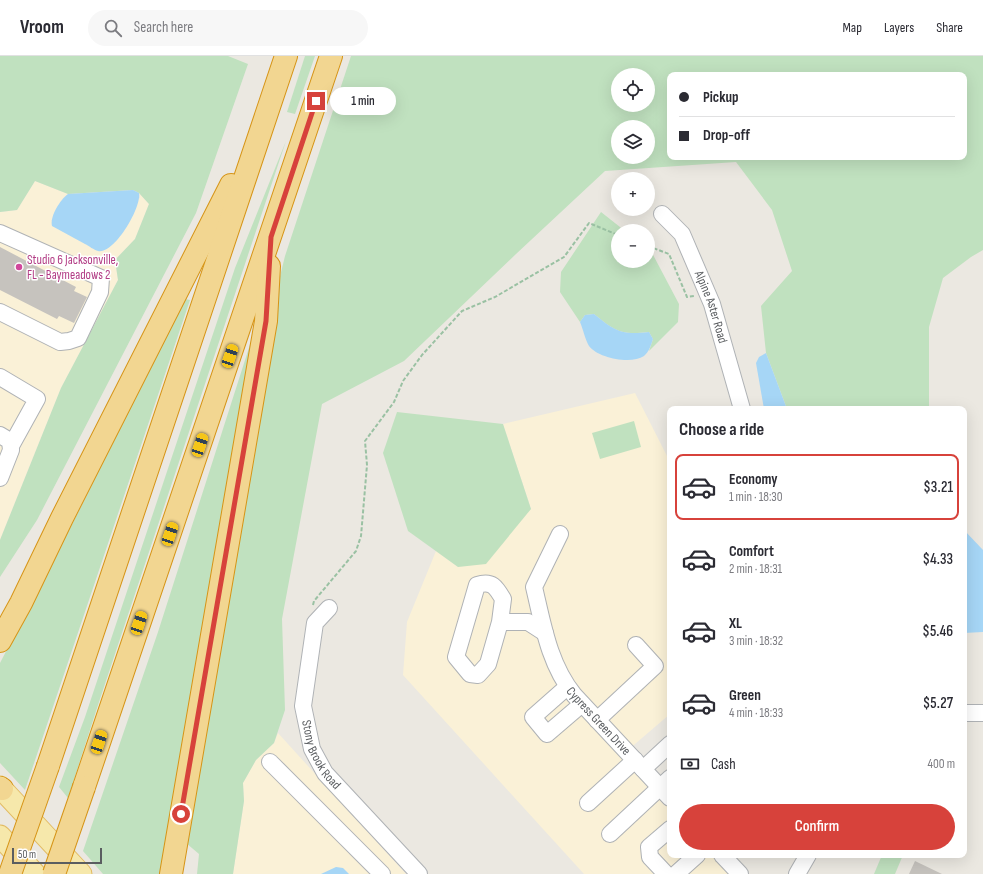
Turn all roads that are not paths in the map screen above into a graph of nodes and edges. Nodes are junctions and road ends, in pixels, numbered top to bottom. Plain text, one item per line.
1 (286, 56) edge
2 (331, 56) edge
3 (265, 118) junction
4 (662, 214) dead end
5 (0, 233) edge
6 (271, 237) junction
7 (0, 312) edge
8 (0, 377) edge
9 (741, 406) edge
10 (5, 440) edge
11 (0, 478) edge
12 (560, 534) dead end
13 (21, 603) junction
14 (329, 608) dead end
15 (0, 618) edge
16 (500, 622) junction
17 (545, 634) junction
18 (0, 641) edge
19 (636, 645) dead end
20 (567, 687) junction
21 (582, 704) junction
22 (967, 713) edge
23 (983, 713) edge
24 (597, 720) junction
25 (667, 746) edge
26 (270, 762) dead end
27 (639, 764) junction
28 (1, 788) edge
29 (667, 788) edge
30 (588, 803) dead end
31 (667, 832) edge
32 (610, 834) dead end
33 (0, 836) edge
34 (694, 858) edge
35 (725, 858) edge
36 (806, 858) edge
37 (10, 874) edge
38 (35, 874) edge
39 (54, 874) edge
40 (81, 874) edge
41 (170, 874) edge
42 (382, 874) edge
43 (419, 874) edge
44 (666, 874) edge
45 (676, 874) edge
46 (740, 874) edge
47 (797, 874) edge

1 - 3 highway
2 - 6 highway
3 - 13 highway
3 - 37 highway, bridge
4 - 9 street, Alpine Aster Road
5 - 7 street
6 - 39 highway, bridge
6 - 41 highway
8 - 10 street
10 - 11 street
12 - 17 street, Cypress Green Drive
13 - 15 highway
13 - 18 highway
14 - 43 street, Stony Brook Road
16 - 16 street
16 - 17 street
17 - 20 street, Cypress Green Drive
19 - 24 street
20 - 21 street, Cypress Green Drive
20 - 21 street
21 - 24 street, Cypress Green Drive
22 - 23 street
24 - 27 street, Cypress Green Drive
25 - 27 street
26 - 42 street
27 - 29 street, Cypress Green Drive
27 - 30 street
28 - 40 main road
29 - 32 street
31 - 44 street
33 - 38 main road
34 - 45 street
35 - 46 street
36 - 47 street

